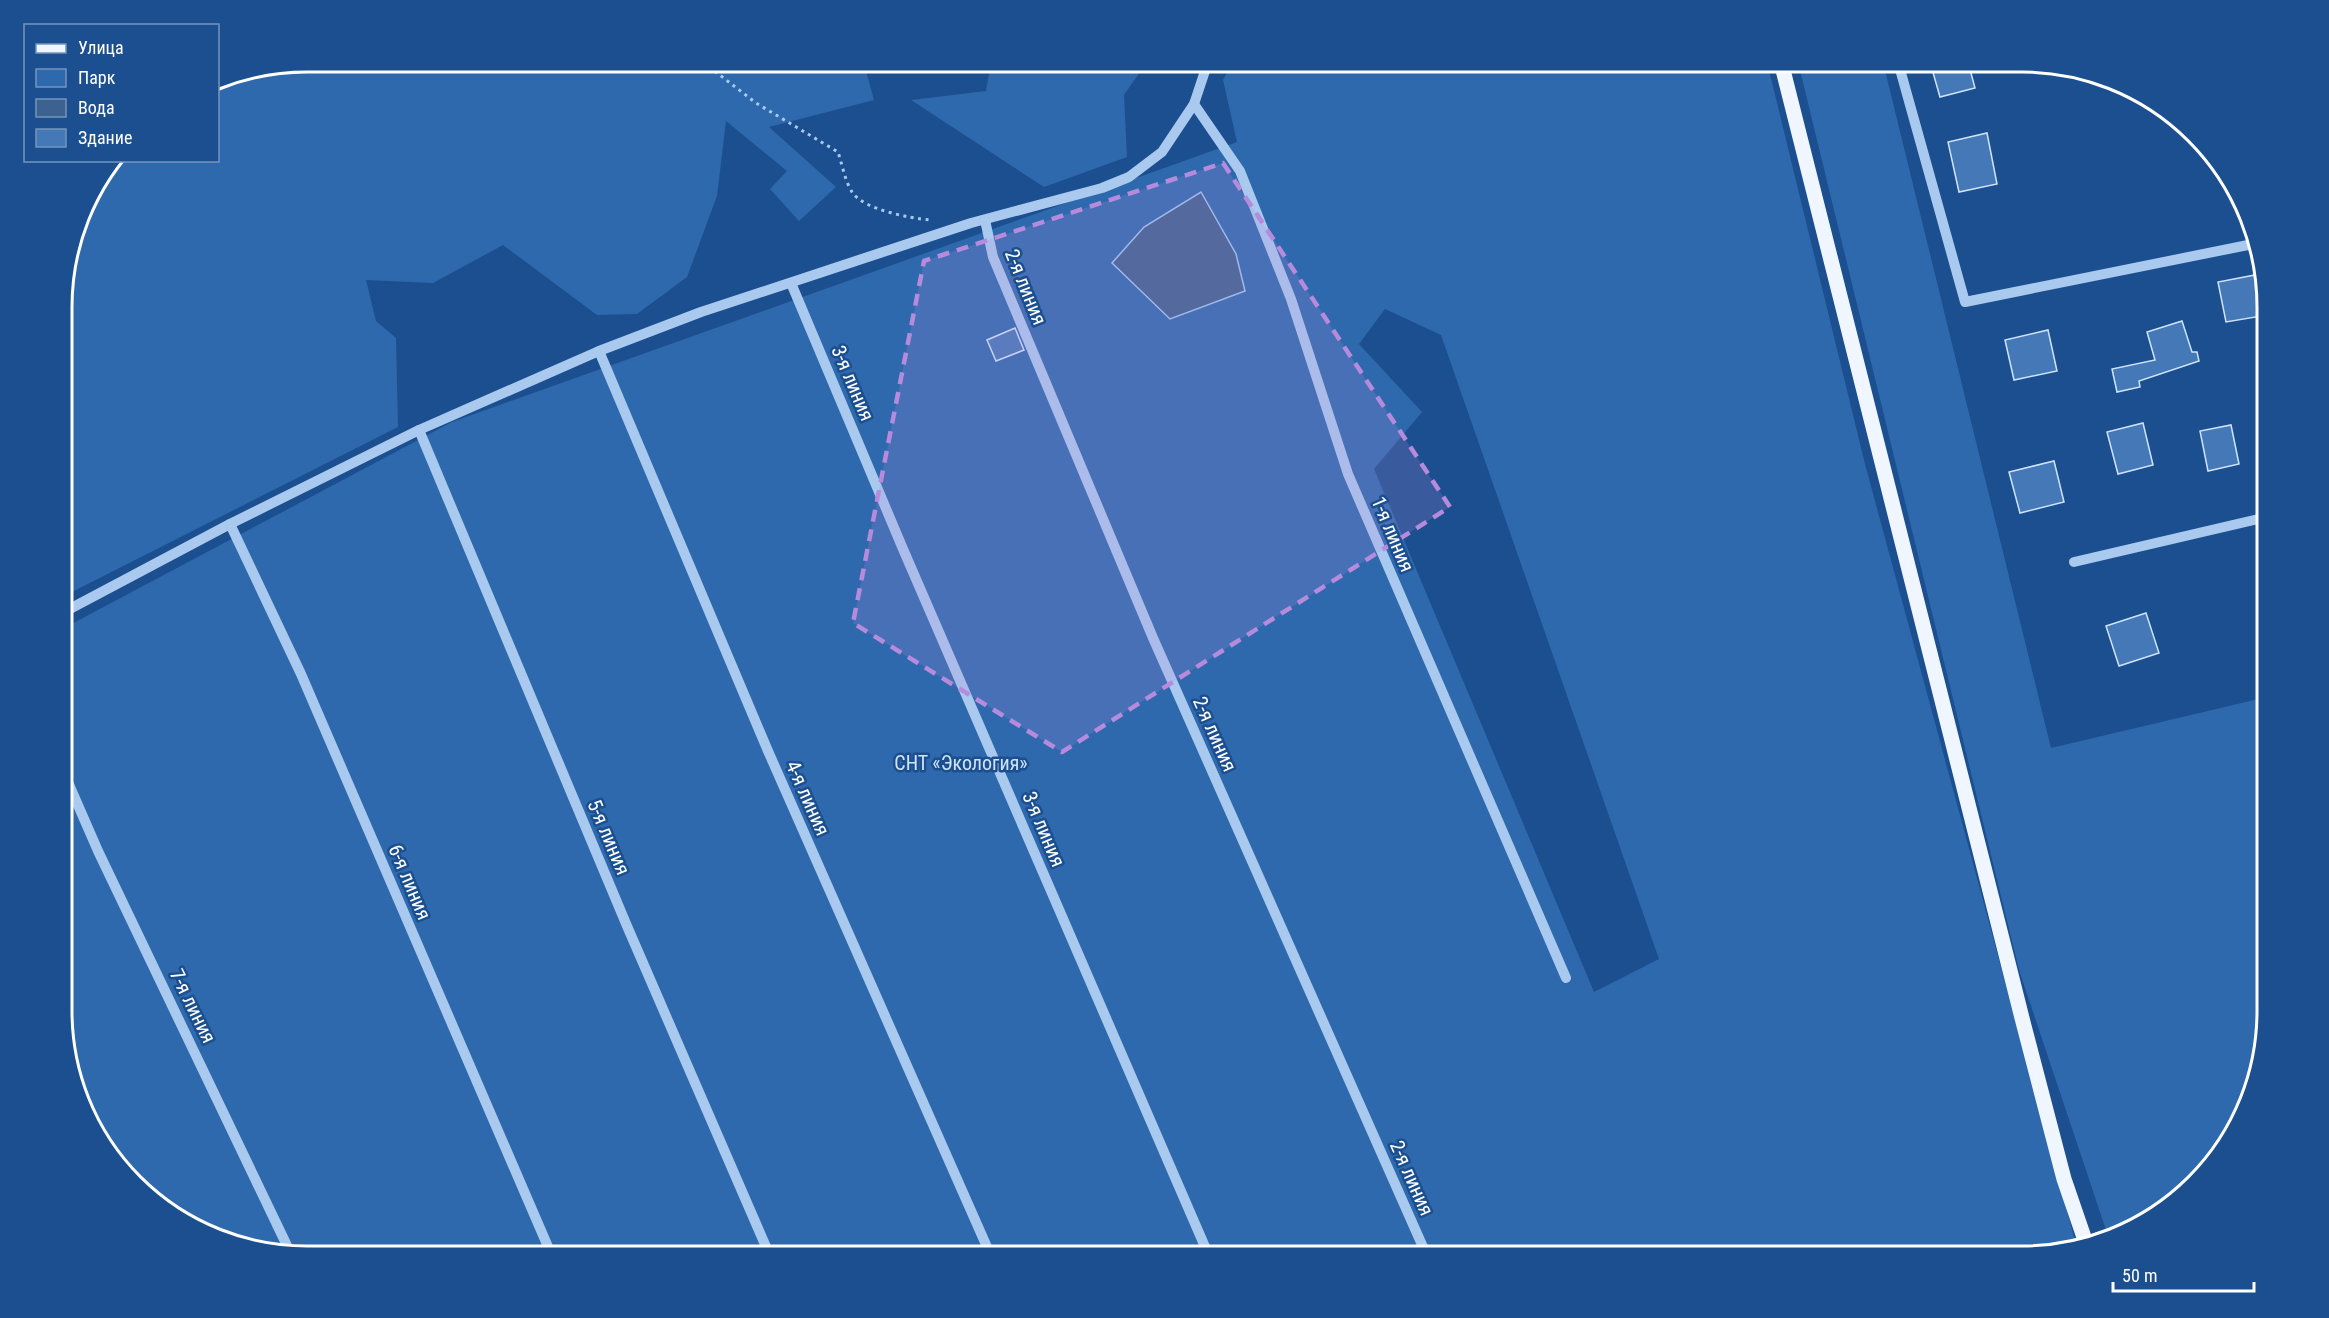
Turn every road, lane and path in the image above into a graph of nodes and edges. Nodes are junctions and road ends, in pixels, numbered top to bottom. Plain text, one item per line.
1 (716, 72) edge
2 (1205, 72) edge
3 (1784, 72) edge
4 (1901, 72) edge
5 (1194, 104) junction
6 (935, 220) dead end
7 (985, 220) junction
8 (2249, 245) edge
9 (791, 283) junction
10 (599, 351) junction
11 (419, 430) junction
12 (2257, 519) edge
13 (230, 524) junction
14 (2074, 562) dead end
15 (72, 608) edge
16 (72, 791) edge
17 (1566, 978) dead end
18 (2084, 1238) edge
19 (287, 1245) edge
20 (548, 1246) edge
21 (766, 1246) edge
22 (988, 1246) edge
23 (1205, 1246) edge
24 (1423, 1246) edge

1 - 6 path
2 - 5 street
3 - 18 main road
4 - 8 street
5 - 7 street
5 - 17 street, 1-я линия
7 - 9 street
7 - 24 street, 2-я линия
9 - 10 street
9 - 23 street, 3-я линия
10 - 11 street
10 - 22 street, 4-я линия
11 - 13 street
11 - 21 street, 5-я линия
12 - 14 street
13 - 15 street
13 - 20 street, 6-я линия
16 - 19 street, 7-я линия

